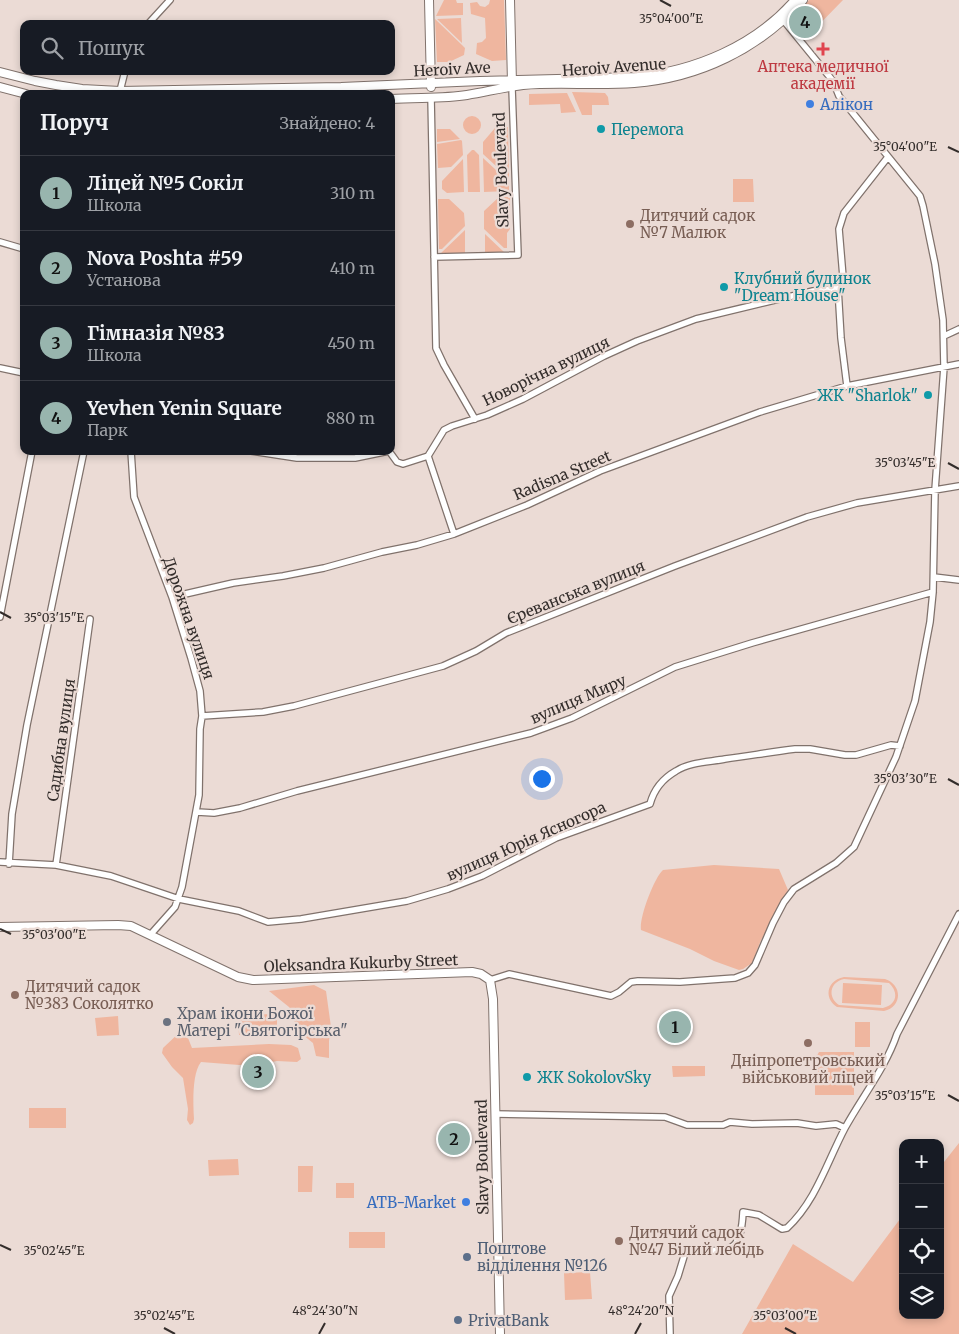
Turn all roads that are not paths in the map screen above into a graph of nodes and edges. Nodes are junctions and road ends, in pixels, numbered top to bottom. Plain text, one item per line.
1 (170, 0) edge
2 (429, 0) edge
3 (510, 0) edge
4 (795, 0) edge
5 (803, 0) edge
6 (152, 20) edge
7 (784, 20) junction
8 (0, 72) edge
9 (123, 75) edge
10 (431, 84) junction
11 (512, 84) junction
12 (0, 87) edge
13 (104, 90) edge
14 (120, 90) edge
15 (164, 90) edge
16 (20, 92) edge
17 (431, 97) junction
18 (395, 99) edge
19 (888, 157) junction
20 (0, 242) edge
21 (20, 248) edge
22 (434, 257) junction
23 (838, 288) junction
24 (959, 329) edge
25 (944, 336) junction
26 (959, 364) edge
27 (944, 366) junction
28 (0, 368) edge
29 (20, 372) edge
30 (847, 386) junction
31 (475, 419) junction
32 (31, 455) edge
33 (83, 455) edge
34 (131, 455) edge
35 (283, 455) edge
36 (370, 455) edge
37 (392, 455) edge
38 (428, 456) junction
39 (959, 486) edge
40 (935, 490) junction
41 (454, 534) junction
42 (934, 577) junction
43 (959, 580) edge
44 (933, 592) junction
45 (172, 597) junction
46 (0, 617) edge
47 (90, 619) dead end
48 (202, 716) junction
49 (900, 746) junction
50 (197, 812) junction
51 (0, 862) edge
52 (9, 864) junction
53 (56, 865) junction
54 (178, 899) junction
55 (959, 914) edge
56 (0, 927) edge
57 (150, 934) junction
58 (490, 980) junction
59 (495, 1114) junction
60 (845, 1128) junction
61 (500, 1334) edge
62 (670, 1334) edge

1 - 6 street
2 - 10 main road
3 - 11 main road, Slavy Boulevard
4 - 11 main road, Heroiv Ave
5 - 7 main road
7 - 11 main road, Heroiv Ave
7 - 19 street
8 - 13 main road, Heroiv Ave
9 - 14 street
10 - 11 main road, Heroiv Ave
10 - 15 main road, Heroiv Ave
10 - 17 main road
11 - 17 main road, Heroiv Ave
11 - 22 street, Slavy Boulevard
12 - 16 main road
17 - 18 main road, Heroiv Ave
17 - 22 street
19 - 23 street
19 - 25 street
20 - 21 street
22 - 31 street
23 - 30 street
23 - 31 street, Новорічна вулиця
24 - 25 street
25 - 27 street
26 - 27 street, Radisna Street
27 - 30 street, Radisna Street
27 - 40 street
28 - 29 street
30 - 41 street, Radisna Street
31 - 38 street, Новорічна вулиця
32 - 46 street
33 - 52 street
34 - 45 street, Дорожна вулиця
35 - 36 street
37 - 38 street
38 - 41 street
39 - 40 street, Єреванська вулиця
40 - 42 street
40 - 48 street, Єреванська вулиця
41 - 45 street, Radisna Street
42 - 43 street
42 - 44 street
44 - 49 street
44 - 50 street, вулиця Миру
45 - 48 street, Дорожна вулиця
47 - 53 street, Садибна вулиця
48 - 50 street, Дорожна вулиця
49 - 54 street, вулиця Юрія Ясногора
49 - 58 street
50 - 54 street, Дорожна вулиця
51 - 52 street, вулиця Юрія Ясногора
52 - 53 street, вулиця Юрія Ясногора
53 - 54 street, вулиця Юрія Ясногора
54 - 57 street, Дорожна вулиця
55 - 60 street
56 - 57 main road, Oleksandra Kukurby Street
57 - 58 main road, Oleksandra Kukurby Street
58 - 59 main road, Slavy Boulevard
59 - 60 street
59 - 61 main road, Slavy Boulevard
60 - 62 street

